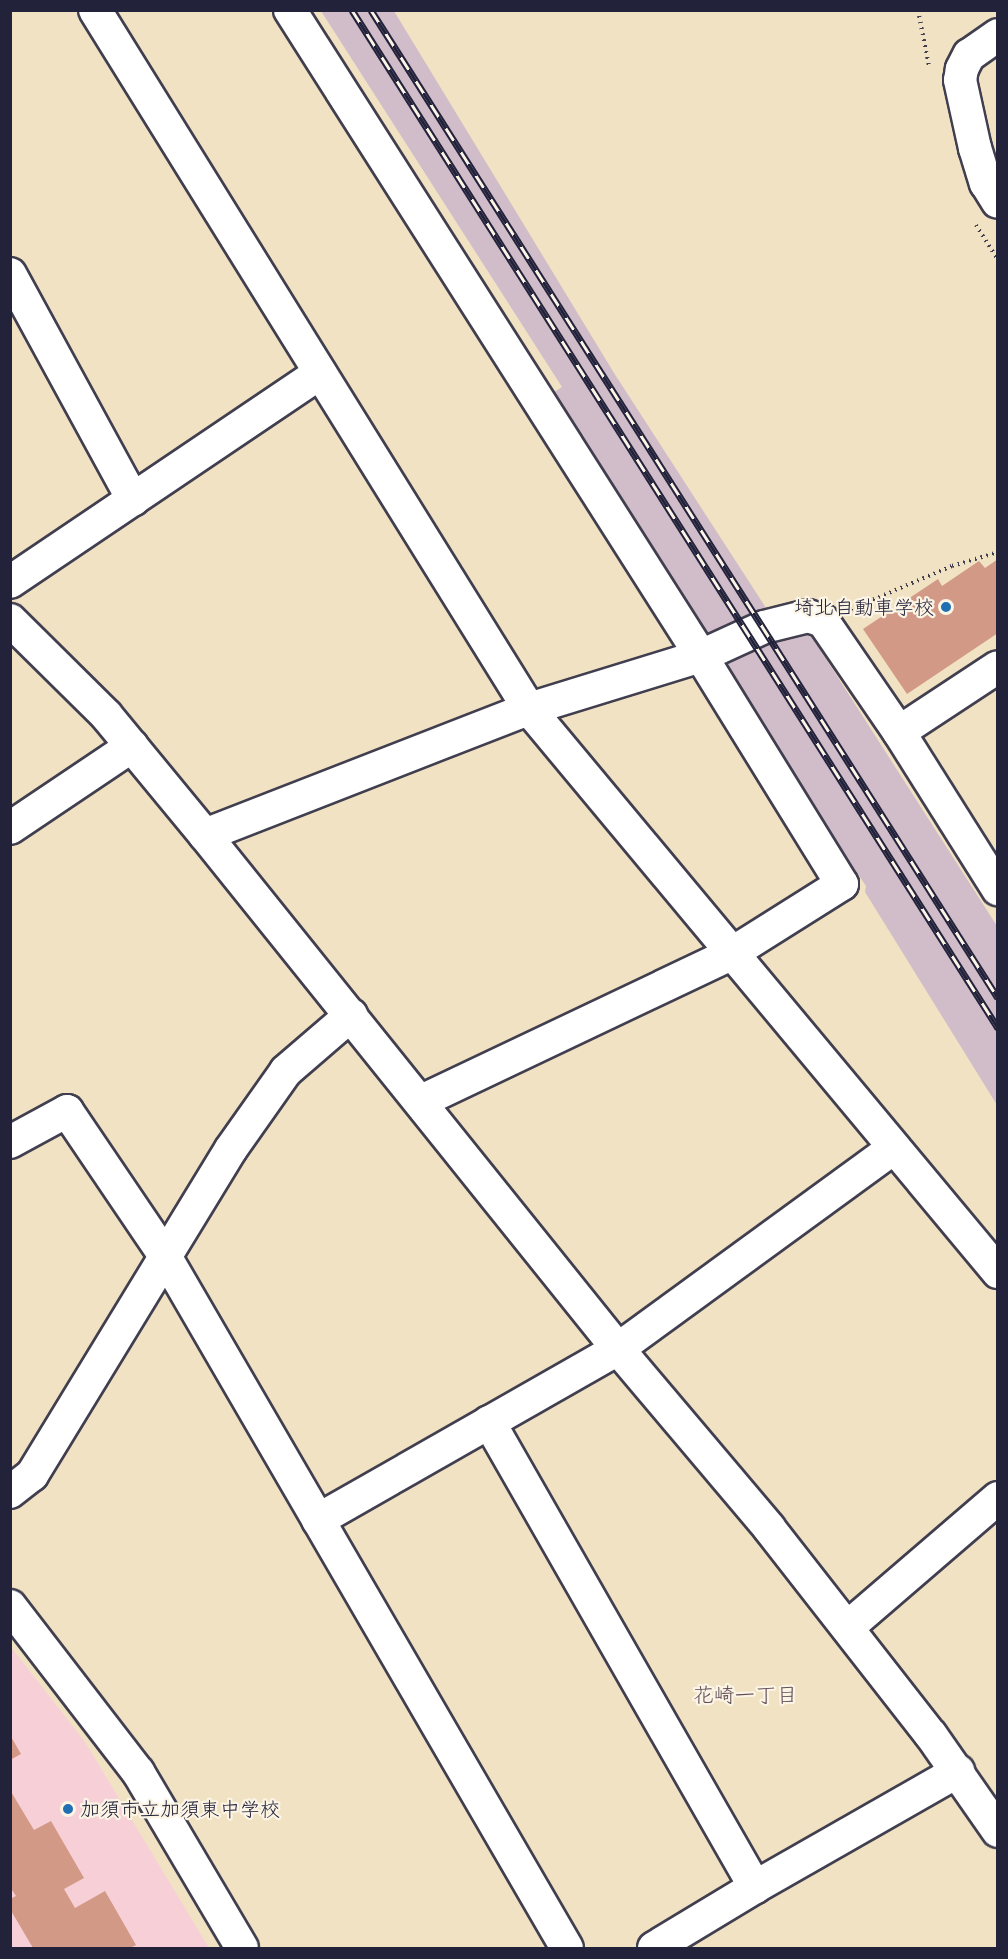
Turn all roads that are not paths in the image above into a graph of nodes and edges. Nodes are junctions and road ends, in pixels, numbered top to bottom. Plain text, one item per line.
1 (95, 10) edge
2 (290, 10) edge
3 (998, 35) edge
4 (998, 202) edge
5 (10, 274) edge
6 (320, 373) junction
7 (133, 500) junction
8 (10, 582) edge
9 (10, 620) edge
10 (701, 656) junction
11 (998, 667) edge
12 (529, 709) junction
13 (899, 732) junction
14 (132, 746) junction
15 (10, 828) edge
16 (205, 835) junction
17 (998, 888) edge
18 (731, 954) junction
19 (351, 1016) junction
20 (422, 1101) junction
21 (10, 1142) edge
22 (894, 1148) junction
23 (165, 1256) junction
24 (998, 1272) edge
25 (618, 1349) junction
26 (489, 1422) junction
27 (10, 1492) edge
28 (994, 1508) edge
29 (318, 1520) junction
30 (10, 1606) edge
31 (848, 1627) junction
32 (958, 1771) junction
33 (996, 1827) edge
34 (755, 1887) junction
35 (242, 1948) edge
36 (567, 1948) edge
37 (654, 1948) edge

1 - 6 street
2 - 10 street
3 - 4 street
5 - 7 street
6 - 7 street
6 - 12 street
7 - 8 street
9 - 14 street
10 - 12 street
10 - 13 street
10 - 18 street
11 - 13 street
12 - 16 street
12 - 18 street
13 - 17 street
14 - 15 street
14 - 16 street
16 - 19 street
18 - 20 street
18 - 22 street
19 - 20 street
19 - 23 street
20 - 25 street
21 - 23 street
22 - 24 street
22 - 25 street
23 - 27 street
23 - 29 street
25 - 26 street
25 - 31 street
26 - 29 street
26 - 34 street
28 - 31 street
29 - 36 street
30 - 35 street
31 - 32 street
32 - 33 street
32 - 34 street
34 - 37 street

